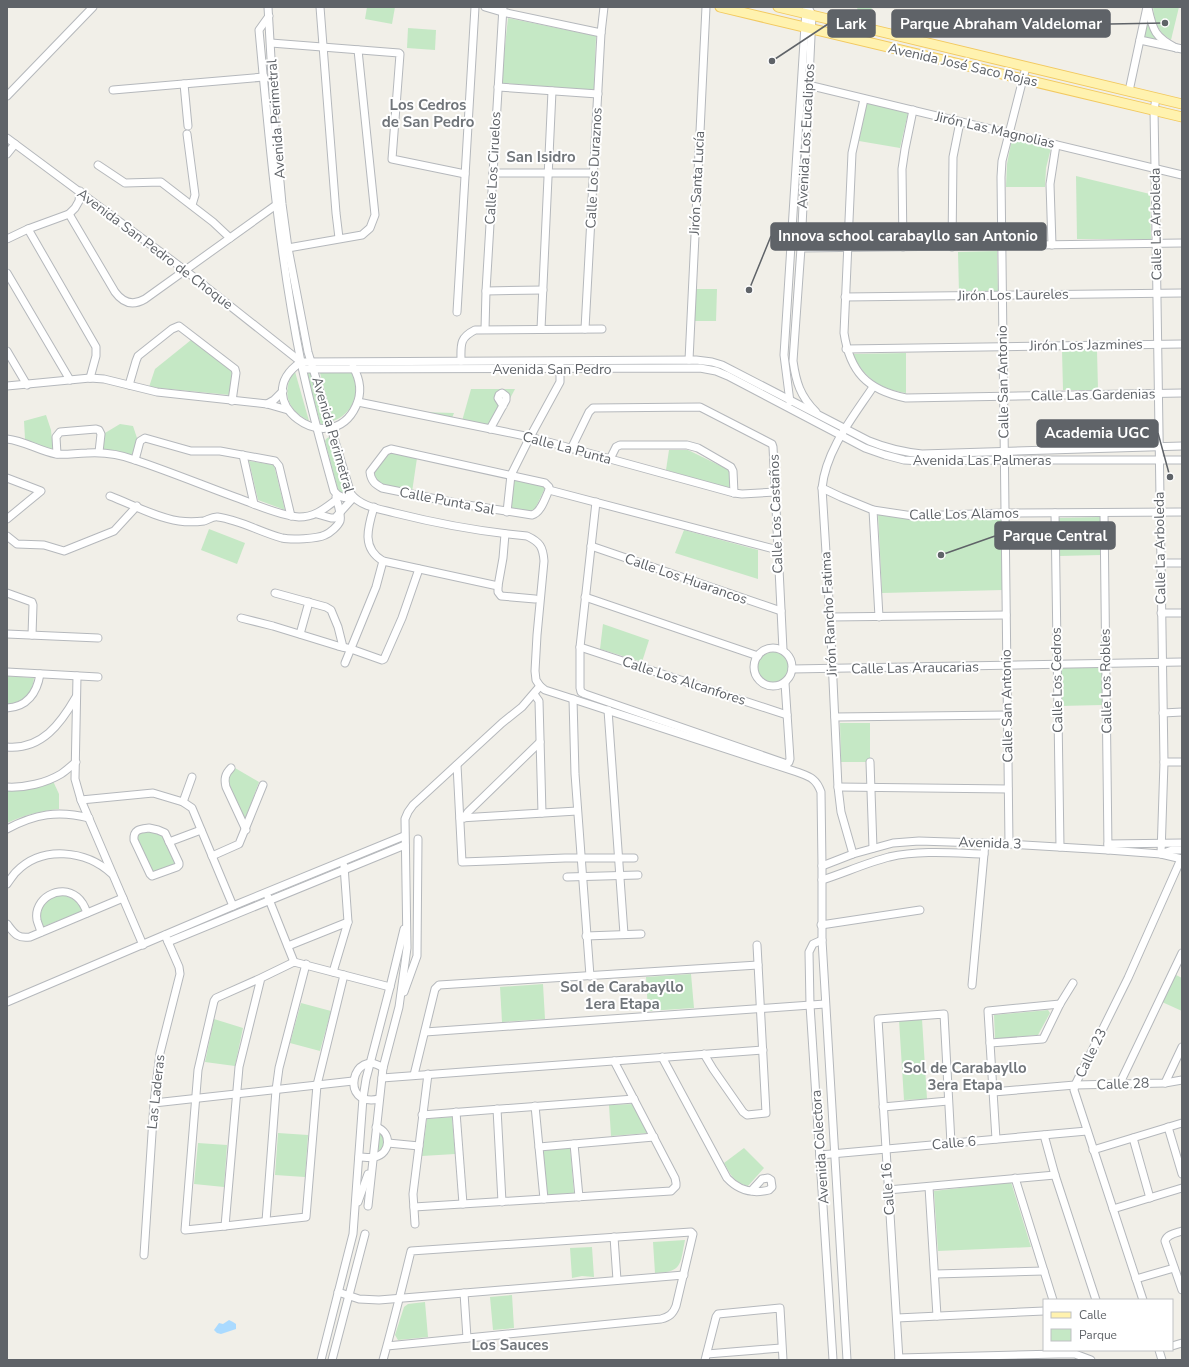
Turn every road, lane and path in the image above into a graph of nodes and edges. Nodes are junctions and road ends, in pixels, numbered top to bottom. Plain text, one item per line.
1 (93, 7) edge
2 (268, 7) edge
3 (320, 7) edge
4 (475, 7) edge
5 (485, 7) edge
6 (604, 7) edge
7 (706, 7) edge
8 (720, 7) edge
9 (778, 7) edge
10 (1147, 7) edge
11 (503, 10) edge
12 (808, 11) edge
13 (269, 16) junction
14 (808, 28) junction
15 (601, 34) junction
16 (1140, 40) junction
17 (271, 43) junction
18 (323, 47) junction
19 (1179, 48) edge
20 (358, 50) junction
21 (1026, 67) junction
22 (264, 77) junction
23 (1022, 79) junction
24 (184, 84) junction
25 (808, 85) junction
26 (498, 87) junction
27 (113, 90) dead end
28 (552, 91) junction
29 (1130, 91) junction
30 (598, 94) junction
31 (7, 96) edge
32 (1156, 98) junction
33 (864, 99) junction
34 (1182, 104) edge
35 (913, 110) junction
36 (1154, 110) junction
37 (1182, 117) edge
38 (960, 122) junction
39 (1009, 133) junction
40 (7, 138) edge
41 (15, 144) junction
42 (1056, 145) junction
43 (7, 154) edge
44 (98, 165) dead end
45 (1155, 168) junction
46 (593, 172) junction
47 (493, 173) junction
48 (548, 173) junction
49 (465, 174) junction
50 (1182, 175) edge
51 (80, 191) junction
52 (279, 204) junction
53 (192, 205) junction
54 (69, 214) junction
55 (28, 229) junction
56 (230, 238) junction
57 (339, 238) junction
58 (7, 239) edge
59 (1156, 244) junction
60 (1182, 244) edge
61 (1052, 245) junction
62 (1002, 246) junction
63 (903, 247) junction
64 (952, 247) junction
65 (288, 248) junction
66 (801, 248) junction
67 (848, 248) junction
68 (186, 271) junction
69 (7, 273) edge
70 (543, 290) junction
71 (486, 291) junction
72 (1157, 293) junction
73 (1182, 293) edge
74 (1002, 295) junction
75 (845, 297) junction
76 (457, 312) dead end
77 (485, 329) junction
78 (541, 329) junction
79 (585, 329) junction
80 (602, 329) dead end
81 (296, 334) junction
82 (279, 344) junction
83 (1157, 344) junction
84 (1182, 344) edge
85 (1003, 346) junction
86 (846, 349) junction
87 (7, 351) edge
88 (689, 360) junction
89 (703, 360) junction
90 (462, 361) junction
91 (560, 361) junction
92 (311, 362) junction
93 (349, 362) junction
94 (722, 364) junction
95 (302, 365) junction
96 (700, 368) junction
97 (314, 369) junction
98 (354, 369) junction
99 (560, 369) junction
100 (718, 372) junction
101 (90, 378) junction
102 (70, 380) junction
103 (27, 385) junction
104 (7, 386) edge
105 (129, 386) junction
106 (873, 387) junction
107 (282, 391) junction
108 (1158, 393) junction
109 (1182, 393) edge
110 (1004, 396) junction
111 (232, 400) junction
112 (790, 400) junction
113 (358, 402) junction
114 (267, 404) junction
115 (503, 406) dead end
116 (288, 410) junction
117 (792, 410) junction
118 (820, 416) junction
119 (331, 427) junction
120 (316, 428) junction
121 (490, 429) junction
122 (843, 433) junction
123 (530, 437) junction
124 (7, 439) edge
125 (1159, 446) junction
126 (1182, 446) edge
127 (571, 448) junction
128 (1004, 451) junction
129 (99, 452) junction
130 (57, 454) junction
131 (243, 455) junction
132 (610, 459) junction
133 (135, 460) junction
134 (1004, 460) junction
135 (1159, 460) junction
136 (1182, 460) edge
137 (511, 475) junction
138 (7, 478) edge
139 (822, 488) junction
140 (549, 490) junction
141 (334, 491) junction
142 (774, 492) junction
143 (734, 494) junction
144 (110, 496) dead end
145 (353, 498) junction
146 (336, 500) junction
147 (596, 502) junction
148 (254, 504) junction
149 (137, 506) junction
150 (374, 508) junction
151 (873, 510) junction
152 (7, 511) edge
153 (16, 512) junction
154 (507, 512) junction
155 (1160, 512) junction
156 (1182, 512) edge
157 (340, 513) junction
158 (1005, 513) junction
159 (1055, 513) junction
160 (1104, 513) junction
161 (317, 514) junction
162 (291, 516) junction
163 (7, 519) edge
164 (505, 534) junction
165 (7, 536) edge
166 (591, 546) junction
167 (778, 550) junction
168 (383, 561) junction
169 (1161, 563) junction
170 (1182, 563) edge
171 (419, 569) junction
172 (498, 586) junction
173 (7, 593) edge
174 (275, 593) dead end
175 (585, 597) junction
176 (535, 599) dead end
177 (308, 602) junction
178 (781, 611) junction
179 (1161, 613) junction
180 (1182, 613) edge
181 (1006, 616) junction
182 (830, 617) junction
183 (879, 617) junction
184 (240, 618) dead end
185 (7, 634) edge
186 (300, 634) junction
187 (32, 635) junction
188 (98, 638) dead end
189 (343, 647) junction
190 (580, 647) junction
191 (351, 649) junction
192 (782, 650) junction
193 (758, 656) junction
194 (1182, 662) edge
195 (346, 663) dead end
196 (1162, 663) junction
197 (1106, 664) junction
198 (1057, 665) junction
199 (1007, 666) junction
200 (792, 669) junction
201 (832, 669) junction
202 (7, 672) edge
203 (40, 674) junction
204 (77, 676) junction
205 (98, 677) dead end
206 (784, 683) junction
207 (540, 686) junction
208 (534, 694) junction
209 (77, 696) junction
210 (573, 699) junction
211 (7, 708) edge
212 (608, 710) junction
213 (1182, 712) edge
214 (1163, 713) junction
215 (787, 715) junction
216 (1007, 715) junction
217 (835, 718) junction
218 (540, 742) junction
219 (7, 747) edge
220 (76, 762) junction
221 (870, 762) dead end
222 (1164, 762) junction
223 (1182, 762) edge
224 (457, 764) junction
225 (231, 768) dead end
226 (192, 777) dead end
227 (263, 785) dead end
228 (7, 787) edge
229 (838, 787) junction
230 (871, 787) junction
231 (1008, 789) junction
232 (81, 800) junction
233 (183, 802) junction
234 (577, 811) junction
235 (542, 813) junction
236 (89, 818) junction
237 (462, 818) junction
238 (7, 829) edge
239 (201, 830) junction
240 (246, 830) junction
241 (404, 836) junction
242 (418, 839) dead end
243 (169, 842) junction
244 (985, 843) junction
245 (1162, 843) junction
246 (1182, 843) edge
247 (1009, 844) junction
248 (404, 845) junction
249 (1060, 847) junction
250 (1108, 847) junction
251 (873, 848) junction
252 (1182, 850) edge
253 (853, 854) junction
254 (984, 854) junction
255 (1161, 854) junction
256 (212, 856) junction
257 (581, 858) junction
258 (618, 858) junction
259 (634, 858) dead end
260 (1182, 859) edge
261 (343, 862) junction
262 (822, 866) junction
263 (344, 869) junction
264 (113, 875) junction
265 (638, 875) dead end
266 (582, 876) junction
267 (619, 876) junction
268 (567, 877) dead end
269 (822, 880) junction
270 (7, 884) edge
271 (266, 893) junction
272 (123, 898) junction
273 (269, 900) junction
274 (233, 906) junction
275 (920, 910) dead end
276 (88, 913) junction
277 (406, 920) junction
278 (348, 922) junction
279 (7, 924) edge
280 (821, 924) junction
281 (41, 932) junction
282 (624, 934) junction
283 (640, 934) dead end
284 (586, 936) junction
285 (167, 939) junction
286 (822, 940) junction
287 (143, 945) junction
288 (757, 945) dead end
289 (288, 946) junction
290 (1182, 953) edge
291 (294, 962) junction
292 (306, 964) junction
293 (758, 965) junction
294 (333, 972) junction
295 (344, 975) junction
296 (590, 976) junction
297 (260, 978) junction
298 (1073, 983) dead end
299 (972, 985) dead end
300 (390, 987) junction
301 (8, 1000) edge
302 (825, 1004) junction
303 (1060, 1004) junction
304 (810, 1005) junction
305 (399, 1007) junction
306 (761, 1009) junction
307 (425, 1032) junction
308 (990, 1043) junction
309 (1182, 1046) edge
310 (763, 1050) junction
311 (704, 1054) junction
312 (662, 1057) junction
313 (614, 1061) junction
314 (370, 1064) junction
315 (383, 1068) junction
316 (428, 1074) junction
317 (414, 1075) junction
318 (382, 1078) junction
319 (1182, 1080) edge
320 (353, 1081) junction
321 (1165, 1083) junction
322 (1120, 1084) junction
323 (317, 1085) junction
324 (1074, 1085) junction
325 (276, 1090) junction
326 (993, 1092) junction
327 (236, 1094) junction
328 (363, 1098) junction
329 (196, 1099) junction
330 (379, 1099) junction
331 (634, 1099) junction
332 (948, 1101) junction
333 (154, 1103) junction
334 (535, 1106) junction
335 (883, 1107) junction
336 (497, 1109) junction
337 (456, 1112) junction
338 (422, 1115) junction
339 (1182, 1123) edge
340 (376, 1127) junction
341 (1168, 1127) junction
342 (1087, 1131) junction
343 (1044, 1135) junction
344 (654, 1137) junction
345 (1133, 1138) junction
346 (996, 1139) junction
347 (388, 1143) junction
348 (950, 1143) junction
349 (574, 1144) junction
350 (419, 1146) junction
351 (539, 1147) junction
352 (886, 1149) junction
353 (1093, 1150) junction
354 (835, 1154) junction
355 (820, 1155) junction
356 (359, 1156) junction
357 (373, 1157) junction
358 (372, 1166) junction
359 (1182, 1174) edge
360 (1055, 1175) junction
361 (1015, 1178) junction
362 (929, 1187) junction
363 (1182, 1188) edge
364 (888, 1190) junction
365 (751, 1191) dead end
366 (579, 1197) junction
367 (1150, 1198) junction
368 (544, 1199) junction
369 (502, 1202) junction
370 (463, 1204) junction
371 (368, 1206) dead end
372 (414, 1207) junction
373 (1113, 1209) junction
374 (355, 1210) junction
375 (266, 1221) junction
376 (415, 1224) dead end
377 (225, 1226) junction
378 (1182, 1231) edge
379 (365, 1234) dead end
380 (614, 1237) junction
381 (144, 1255) dead end
382 (1174, 1268) junction
383 (1044, 1271) junction
384 (935, 1274) junction
385 (684, 1275) junction
386 (1136, 1279) junction
387 (617, 1280) junction
388 (1182, 1290) edge
389 (338, 1292) junction
390 (464, 1293) junction
391 (348, 1296) junction
392 (400, 1298) junction
393 (1053, 1299) edge
394 (1096, 1299) edge
395 (1143, 1299) edge
396 (1043, 1312) edge
397 (937, 1316) junction
398 (896, 1318) junction
399 (467, 1338) junction
400 (387, 1346) junction
401 (781, 1348) junction
402 (706, 1357) edge
403 (899, 1359) edge
404 (321, 1360) edge
405 (332, 1360) edge
406 (383, 1360) edge
407 (783, 1360) edge
408 (833, 1360) edge
409 (847, 1360) edge
410 (1091, 1360) edge

1 - 31 street
2 - 13 street, Avenida Perimetral
3 - 18 street
4 - 49 street
5 - 11 street
6 - 15 street, Calle Los Duraznos
7 - 88 street, Jirón Santa Lucía
8 - 14 main road, Avenida José Saco Rojas
9 - 12 main road, Avenida José Saco Rojas
10 - 16 street
10 - 19 street
11 - 15 street
11 - 26 street, Calle Los Ciruelos
12 - 14 street, Avenida Los Eucaliptos
12 - 21 main road, Avenida José Saco Rojas
13 - 17 street, Avenida Perimetral
13 - 22 street, Avenida Perimetral
14 - 23 main road, Avenida José Saco Rojas
14 - 25 street, Avenida Los Eucaliptos
14 - 112 street, Avenida Los Eucaliptos
15 - 30 street, Calle Los Duraznos
16 - 19 street
16 - 29 street
17 - 18 street
17 - 52 street, Avenida Perimetral
18 - 20 street
18 - 57 street
20 - 49 street
20 - 57 street
21 - 23 street, Calle San Antonio
21 - 29 main road, Avenida José Saco Rojas
22 - 24 street
22 - 52 street, Avenida Perimetral
23 - 36 main road, Avenida José Saco Rojas
23 - 39 street, Calle San Antonio
24 - 27 street
24 - 53 street
25 - 33 street, Jirón Las Magnolias
25 - 66 street, Avenida Los Eucaliptos
26 - 28 street
26 - 47 street, Calle Los Ciruelos
28 - 30 street
28 - 48 street
29 - 32 main road, Avenida José Saco Rojas
30 - 46 street, Calle Los Duraznos
32 - 34 main road, Avenida José Saco Rojas
32 - 36 street, Calle La Arboleda
33 - 35 street, Jirón Las Magnolias
33 - 67 street, Calle Las Gardenias
35 - 38 street, Jirón Las Magnolias
35 - 63 street
36 - 37 main road, Avenida José Saco Rojas
36 - 45 street, Calle La Arboleda
38 - 39 street, Jirón Las Magnolias
38 - 64 street
39 - 42 street, Jirón Las Magnolias
39 - 62 street, Calle San Antonio
40 - 41 street, Avenida San Pedro de Choque
41 - 43 street
41 - 51 street, Avenida San Pedro de Choque
42 - 45 street, Jirón Las Magnolias
42 - 61 street
44 - 53 street
45 - 50 street, Jirón Las Magnolias
45 - 59 street, Calle La Arboleda
46 - 48 street
46 - 79 street, Calle Los Duraznos
47 - 48 street
47 - 71 street, Calle Los Ciruelos
48 - 70 street
49 - 76 street
51 - 54 street
51 - 68 street, Avenida San Pedro de Choque
52 - 56 street
52 - 65 street, Avenida Perimetral
52 - 81 street, Avenida Perimetral
53 - 56 street
54 - 55 street
54 - 68 street
55 - 58 street
55 - 101 street
56 - 68 street
57 - 65 street
59 - 60 street
59 - 61 street
59 - 72 street, Calle La Arboleda
61 - 62 street
62 - 64 street
62 - 74 street, Calle San Antonio
63 - 64 street
63 - 67 street
65 - 92 street, Avenida Perimetral
66 - 67 street
66 - 118 street, Avenida Los Eucaliptos
67 - 75 street, Calle Las Gardenias
68 - 82 street, Avenida San Pedro de Choque
69 - 102 street
70 - 71 street
70 - 78 street
71 - 77 street, Calle Los Ciruelos
72 - 73 street, Jirón Los Laureles
72 - 74 street, Jirón Los Laureles
72 - 83 street, Calle La Arboleda
74 - 75 street, Jirón Los Laureles
74 - 85 street, Calle San Antonio
75 - 86 street, Calle Las Gardenias
77 - 78 street
77 - 90 street
78 - 79 street
79 - 80 street
81 - 82 street
81 - 95 street, Avenida Perimetral
82 - 95 street, Avenida San Pedro de Choque
83 - 84 street, Jirón Los Jazmines
83 - 85 street, Jirón Los Jazmines
83 - 108 street, Calle La Arboleda
85 - 86 street, Jirón Los Jazmines
85 - 110 street, Calle San Antonio
86 - 106 street, Calle Las Gardenias
87 - 103 street
88 - 89 street, Avenida San Pedro
88 - 91 street, Avenida San Pedro
89 - 94 street, Avenida San Pedro
89 - 96 street
90 - 91 street, Avenida San Pedro
90 - 93 street, Avenida San Pedro
91 - 99 street
92 - 93 street, Avenida San Pedro
92 - 95 street, Avenida San Pedro
92 - 97 street, Avenida Perimetral
93 - 98 street
94 - 100 street
94 - 112 street, Avenida San Pedro
95 - 97 street, Avenida San Pedro
95 - 107 street
95 - 120 street, Avenida Perimetral
96 - 99 street, Avenida San Pedro
96 - 100 street, Avenida San Pedro
97 - 98 street, Avenida San Pedro
97 - 119 street, Avenida Perimetral
98 - 99 street, Avenida San Pedro
98 - 113 street
99 - 123 street
100 - 117 street, Avenida San Pedro
101 - 102 street
101 - 105 street
102 - 103 street
103 - 104 street
105 - 111 street
105 - 111 street
106 - 110 street, Calle Las Gardenias
106 - 122 street, Jirón Rancho Fatima
107 - 114 street
107 - 116 street
108 - 109 street, Calle Las Gardenias
108 - 110 street, Calle Las Gardenias
108 - 125 street, Calle La Arboleda
110 - 128 street, Calle San Antonio
111 - 114 street
112 - 117 street, Avenida Los Eucaliptos
112 - 118 street, Avenida Las Palmeras
113 - 119 street
113 - 121 street, Calle La Punta
114 - 116 street
115 - 121 street
116 - 120 street
117 - 122 street, Avenida Las Palmeras
118 - 122 street, Avenida Las Palmeras
119 - 120 street
119 - 145 street, Avenida Perimetral
120 - 141 street, Avenida Perimetral
121 - 123 street, Calle La Punta
122 - 128 street, Avenida Las Palmeras
122 - 134 street, Avenida Las Palmeras
122 - 139 street, Jirón Rancho Fatima
123 - 127 street, Calle La Punta
123 - 137 street
124 - 130 street
125 - 126 street, Avenida Las Palmeras
125 - 128 street, Avenida Las Palmeras
125 - 135 street, Calle La Arboleda
127 - 132 street, Calle La Punta
127 - 142 street, Calle Los Castaños
128 - 134 street, Calle San Antonio
129 - 130 street
129 - 130 street
129 - 133 street
131 - 133 street
131 - 148 street
131 - 162 street
132 - 143 street, Calle La Punta
132 - 143 street
133 - 148 street
134 - 135 street, Avenida Las Palmeras
134 - 158 street, Calle San Antonio
135 - 136 street, Avenida Las Palmeras
135 - 155 street, Calle La Arboleda
137 - 140 street
137 - 154 street
137 - 154 street, Calle Punta Sal
138 - 153 street
139 - 151 street, Calle Los Alamos
139 - 182 street, Jirón Rancho Fatima
140 - 147 street
140 - 154 street, Calle Punta Sal
141 - 145 street, Avenida Perimetral
141 - 146 street
142 - 143 street, Calle La Punta
142 - 167 street, Calle Los Castaños
144 - 149 street
145 - 150 street
145 - 157 street
146 - 157 street
146 - 161 street
147 - 166 street
147 - 167 street
148 - 162 street
149 - 157 street
149 - 165 street
150 - 164 street
150 - 168 street
151 - 158 street, Calle Los Alamos
151 - 183 street
152 - 153 street
153 - 163 street
155 - 156 street, Calle Los Alamos
155 - 160 street, Calle Los Alamos
155 - 169 street, Calle La Arboleda
157 - 161 street
158 - 159 street, Calle Los Alamos
158 - 181 street, Calle San Antonio
159 - 160 street, Calle Los Alamos
159 - 198 street, Calle Los Cedros
160 - 197 street, Calle Los Robles
161 - 162 street
164 - 172 street
164 - 207 street
166 - 175 street
166 - 178 street, Calle Los Huarancos
167 - 178 street, Calle Los Castaños
168 - 171 street
168 - 191 street
169 - 170 street
169 - 179 street, Calle La Arboleda
171 - 172 street
171 - 191 street
172 - 176 street
173 - 187 street
174 - 177 street
175 - 190 street
175 - 193 street
177 - 186 street
177 - 189 street
178 - 192 street, Calle Los Castaños
179 - 180 street
179 - 196 street, Calle La Arboleda
181 - 183 street
181 - 199 street, Calle San Antonio
182 - 183 street
182 - 201 street, Jirón Rancho Fatima
184 - 186 street
185 - 187 street
186 - 189 street
187 - 188 street
189 - 191 street
190 - 215 street, Calle Los Alcanfores
190 - 215 street
191 - 195 street
192 - 193 street
192 - 200 street
193 - 206 street
194 - 196 street, Calle Las Araucarias
196 - 197 street, Calle Las Araucarias
196 - 214 street, Calle La Arboleda
197 - 198 street, Calle Las Araucarias
197 - 250 street, Calle Los Robles
198 - 199 street, Calle Las Araucarias
198 - 249 street, Calle Los Cedros
199 - 201 street, Calle Las Araucarias
199 - 216 street, Calle San Antonio
200 - 201 street, Calle Las Araucarias
200 - 206 street
201 - 217 street, Jirón Rancho Fatima
202 - 203 street
203 - 204 street
203 - 211 street
204 - 205 street
204 - 209 street
206 - 215 street
207 - 208 street
207 - 210 street
208 - 218 street
208 - 224 street
209 - 219 street
209 - 220 street
210 - 212 street
210 - 234 street
212 - 258 street
212 - 262 street, Avenida Colectora
213 - 214 street
214 - 222 street, Calle La Arboleda
216 - 217 street
216 - 231 street, Calle San Antonio
217 - 229 street, Jirón Rancho Fatima
218 - 235 street
218 - 237 street
220 - 228 street
220 - 232 street
221 - 230 street
222 - 223 street
222 - 245 street, Calle La Arboleda
224 - 237 street
224 - 241 street
225 - 240 street
226 - 233 street
227 - 240 street
229 - 230 street
229 - 253 street, Jirón Rancho Fatima
230 - 231 street
230 - 251 street
231 - 247 street, Calle San Antonio
232 - 233 street
232 - 236 street
233 - 239 street
234 - 235 street
234 - 257 street
235 - 237 street
236 - 238 street
236 - 264 street
237 - 257 street
239 - 243 street
239 - 256 street
240 - 256 street
241 - 248 street
241 - 261 street
242 - 305 street
243 - 243 street
244 - 247 street, Avenida 3
244 - 251 street, Avenida 3
244 - 254 street
245 - 246 street
245 - 250 street
245 - 255 street, Calle La Arboleda
247 - 249 street, Avenida 3
248 - 263 street
248 - 277 street
249 - 250 street, Avenida 3
250 - 255 street, Avenida 3
251 - 253 street, Avenida 3
252 - 255 street, Avenida 3
253 - 262 street, Avenida 3
254 - 269 street
254 - 299 street
255 - 260 street, Avenida 3
256 - 274 street
257 - 258 street
257 - 266 street
258 - 259 street
258 - 267 street
260 - 324 street, Calle 23
261 - 263 street
261 - 271 street
262 - 269 street, Avenida Colectora
263 - 273 street
263 - 278 street
264 - 270 street
264 - 272 street
265 - 267 street
266 - 267 street
266 - 268 street
266 - 284 street
267 - 282 street
269 - 280 street, Avenida Colectora
271 - 273 street
271 - 274 street
272 - 276 street
272 - 287 street
273 - 285 street
273 - 289 street
274 - 285 street
275 - 280 street
276 - 281 street
276 - 281 street
277 - 300 street
277 - 305 street
278 - 289 street
278 - 294 street
279 - 281 street
280 - 286 street, Avenida Colectora
282 - 283 street
282 - 284 street
284 - 296 street
285 - 287 street
285 - 333 street, Las Laderas
286 - 302 street, Avenida Colectora
286 - 304 street, Avenida Colectora
287 - 301 street
288 - 293 street
289 - 291 street
290 - 322 street
291 - 292 street
291 - 297 street
292 - 294 street
292 - 325 street
293 - 296 street
293 - 306 street
294 - 295 street
295 - 300 street
295 - 323 street
296 - 307 street
297 - 327 street
297 - 329 street
298 - 303 street
300 - 314 street
302 - 304 street
302 - 354 street, Avenida Colectora
303 - 308 street
303 - 308 street
304 - 306 street
304 - 355 street, Avenida Colectora
305 - 315 street
306 - 307 street
306 - 310 street
307 - 317 street
308 - 326 street
309 - 321 street
310 - 311 street
310 - 311 street
311 - 312 street
312 - 313 street
312 - 365 street
313 - 316 street
313 - 331 street
314 - 315 street
314 - 320 street
314 - 328 street
315 - 318 street
316 - 317 street
316 - 338 street
317 - 318 street
318 - 330 street
319 - 321 street, Calle 28
320 - 323 street
320 - 328 street
321 - 322 street, Calle 28
322 - 324 street, Calle 28
323 - 325 street
323 - 375 street
324 - 326 street, Calle 28
324 - 342 street, Calle 23
325 - 327 street
325 - 375 street
326 - 346 street
327 - 329 street
327 - 377 street
328 - 330 street
328 - 356 street
329 - 333 street
329 - 377 street
330 - 340 street
331 - 334 street
331 - 344 street
332 - 335 street
332 - 335 street, Calle 16
332 - 348 street
333 - 381 street, Las Laderas
334 - 336 street
334 - 351 street
335 - 352 street, Calle 16
336 - 337 street
336 - 369 street
337 - 338 street
337 - 370 street
338 - 350 street
339 - 341 street
340 - 347 street
340 - 357 street
341 - 345 street
341 - 359 street
342 - 343 street, Calle 6
342 - 353 street, Calle 23
343 - 346 street, Calle 6
343 - 360 street
344 - 349 street
344 - 366 street
345 - 353 street
345 - 367 street
346 - 348 street, Calle 6
347 - 350 street
347 - 357 street
348 - 352 street, Calle 6
349 - 351 street
349 - 366 street
350 - 372 street
351 - 368 street
352 - 354 street, Calle 6
352 - 364 street, Calle 16
353 - 373 street, Calle 23
354 - 355 street, Calle 6
354 - 409 street, Avenida Colectora
355 - 408 street, Avenida Colectora
356 - 357 street
356 - 374 street
357 - 358 street
358 - 371 street
358 - 374 street
360 - 361 street
360 - 394 street
361 - 362 street
361 - 383 street
362 - 364 street
362 - 384 street
363 - 367 street
364 - 398 street, Calle 16
366 - 368 street
367 - 373 street
368 - 369 street
369 - 370 street
370 - 372 street
372 - 376 street
373 - 386 street, Calle 23
374 - 389 street
375 - 377 street
378 - 382 street
379 - 391 street
380 - 385 street
380 - 387 street
380 - 392 street
382 - 386 street
382 - 388 street
383 - 384 street
383 - 393 street
384 - 397 street
385 - 387 street
385 - 399 street
386 - 395 street, Calle 23
387 - 390 street
389 - 391 street
389 - 404 street
390 - 392 street
390 - 399 street
391 - 392 street
391 - 405 street
392 - 400 street
396 - 397 street
397 - 398 street
398 - 403 street, Calle 16
399 - 400 street
400 - 406 street
401 - 402 street
401 - 402 street
401 - 407 street
403 - 410 street

